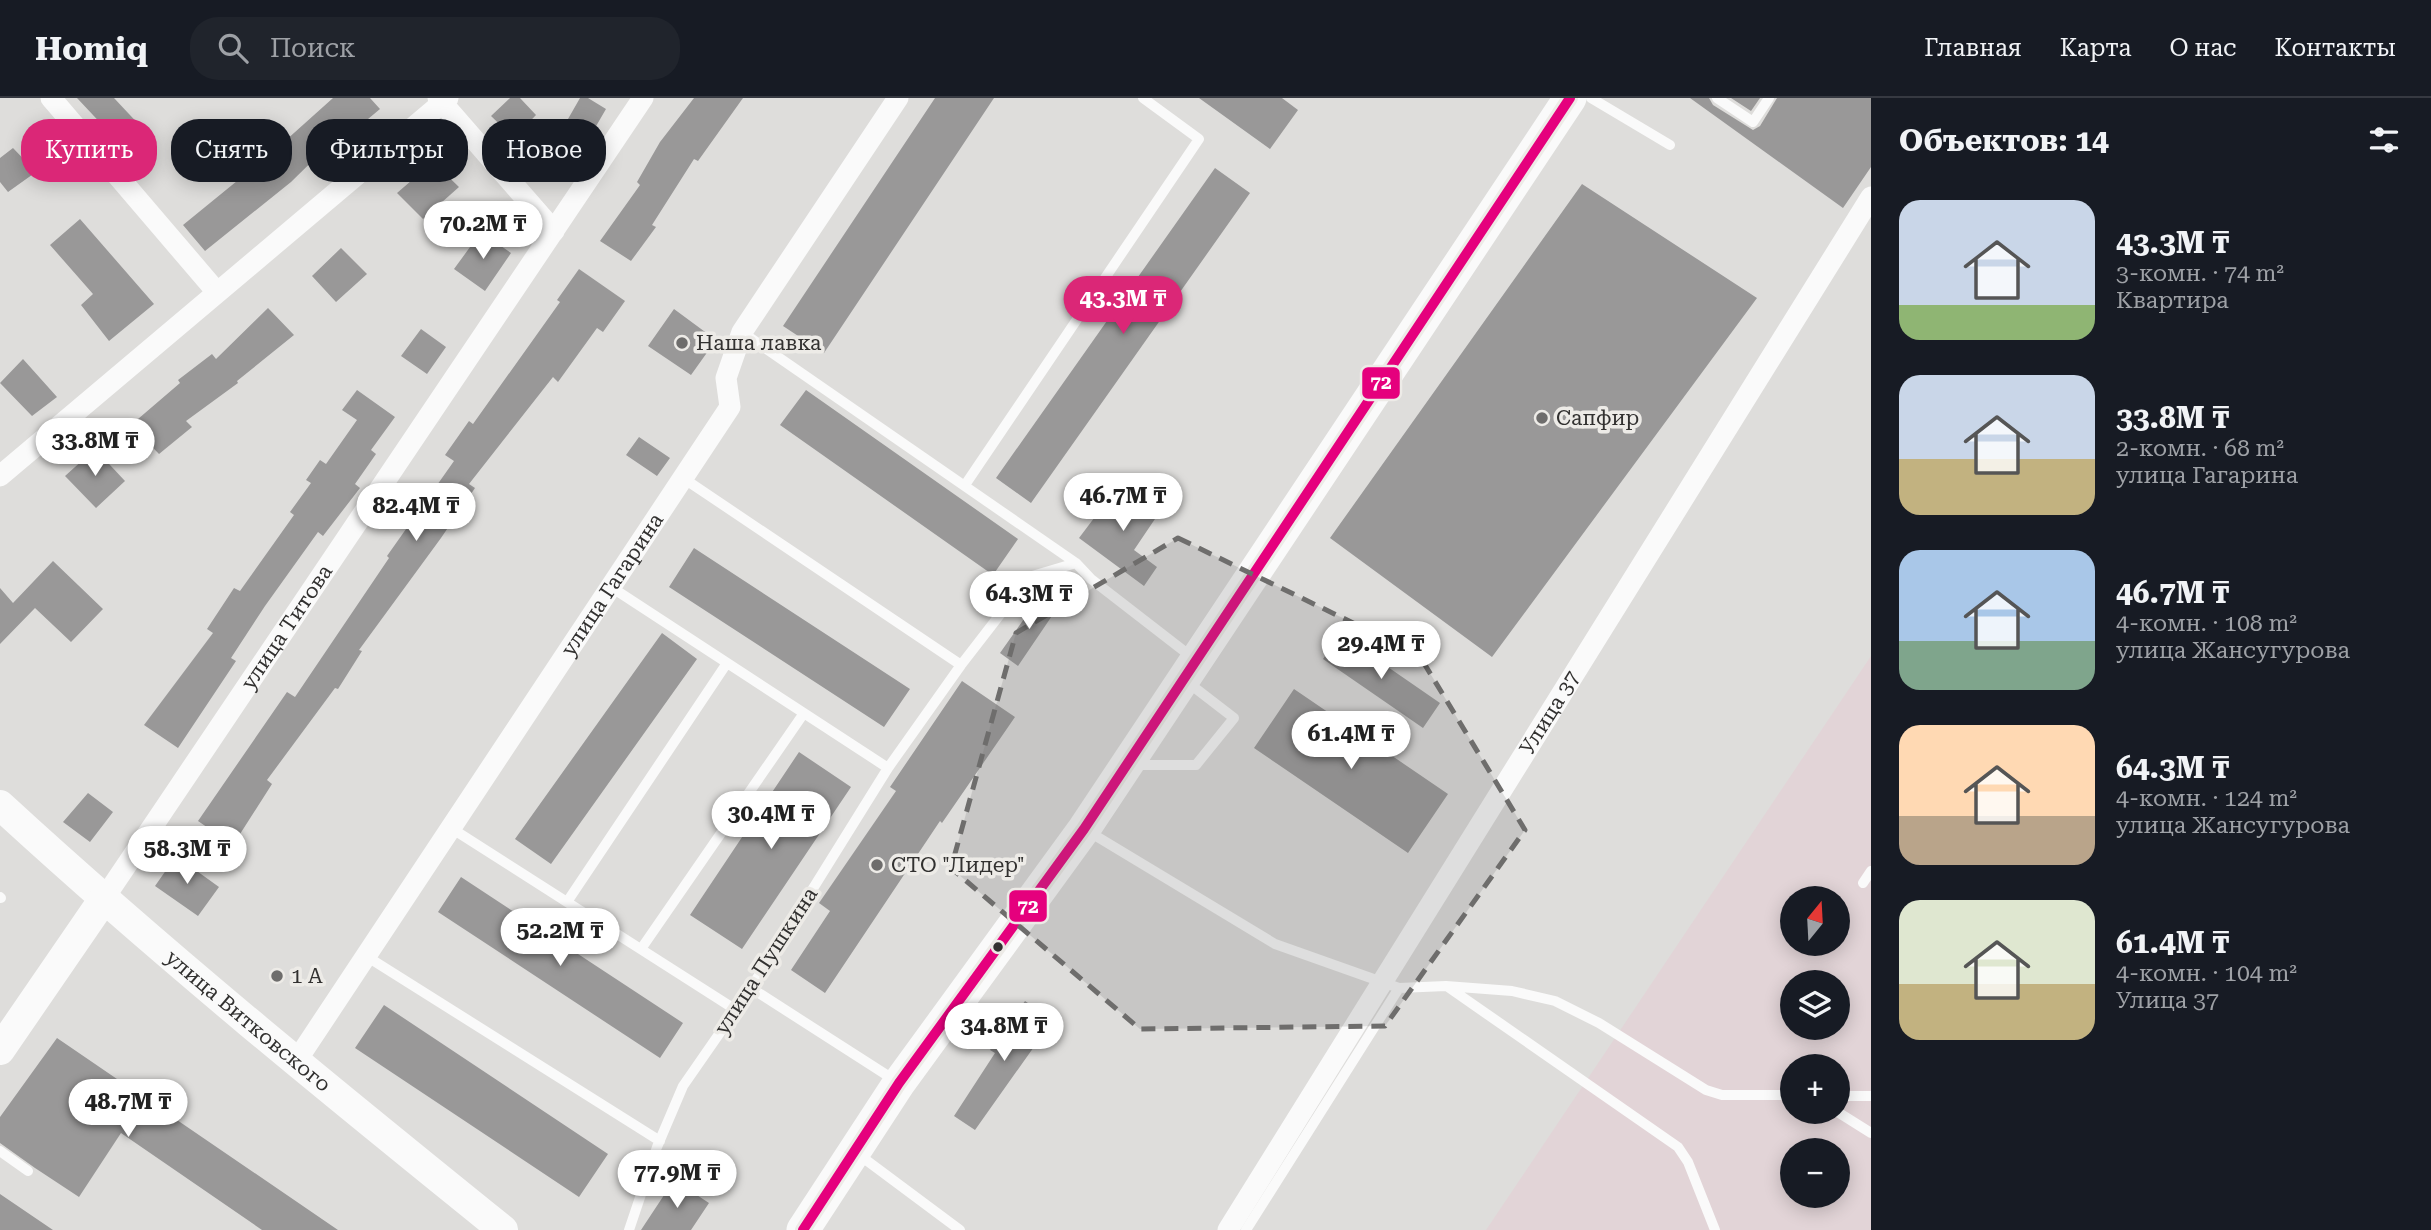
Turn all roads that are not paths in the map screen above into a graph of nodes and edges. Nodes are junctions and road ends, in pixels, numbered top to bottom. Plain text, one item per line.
1 (51, 98) edge
2 (643, 98) edge
3 (898, 98) edge
4 (1143, 98) edge
5 (1570, 98) edge
6 (1591, 98) edge
7 (1717, 98) edge
8 (1769, 98) edge
9 (443, 100) edge
10 (1670, 145) dead end
11 (1871, 197) edge
12 (554, 231) junction
13 (216, 291) junction
14 (741, 332) junction
15 (0, 476) edge
16 (683, 478) junction
17 (965, 485) junction
18 (1076, 564) junction
19 (611, 587) junction
20 (727, 663) junction
21 (961, 665) junction
22 (1190, 670) junction
23 (804, 713) junction
24 (1125, 765) junction
25 (888, 768) junction
26 (0, 804) edge
27 (451, 828) junction
28 (1084, 829) junction
29 (1871, 871) edge
30 (1863, 883) dead end
31 (103, 900) junction
32 (567, 902) junction
33 (640, 949) junction
34 (366, 956) junction
35 (1446, 986) junction
36 (751, 988) junction
37 (1399, 988) junction
38 (736, 1010) junction
39 (0, 1050) edge
40 (295, 1063) junction
41 (899, 1083) junction
42 (1780, 1096) edge
43 (1850, 1096) edge
44 (1871, 1096) edge
45 (1850, 1120) edge
46 (1871, 1133) edge
47 (660, 1141) junction
48 (853, 1150) junction
49 (0, 1151) edge
50 (28, 1171) dead end
51 (503, 1230) edge
52 (629, 1230) edge
53 (803, 1230) edge
54 (960, 1230) edge
55 (1228, 1230) edge
56 (1246, 1230) edge
57 (1715, 1230) edge

1 - 13 street
2 - 12 street, улица Титова
3 - 14 street, улица Гагарина
4 - 17 lane
5 - 22 main road
6 - 10 lane
7 - 8 lane
9 - 12 street
9 - 13 street
11 - 55 street, Улица 37
12 - 31 street, улица Титова
13 - 15 street
14 - 16 street, улица Гагарина
14 - 17 lane
16 - 19 street, улица Гагарина
16 - 21 lane
17 - 18 lane
18 - 21 lane, улица Пушкина
18 - 22 lane
19 - 20 lane
19 - 27 street, улица Гагарина
20 - 23 lane
20 - 32 lane
21 - 25 lane, улица Пушкина
22 - 24 main road
22 - 24 lane
23 - 25 lane
23 - 33 lane
24 - 28 main road
25 - 36 lane, улица Пушкина
26 - 31 street, улица Витковского
27 - 32 lane
27 - 34 street, улица Гагарина
28 - 37 lane
28 - 41 main road
29 - 30 lane
31 - 39 street, улица Титова
31 - 40 street, улица Витковского
32 - 33 lane
33 - 38 lane
34 - 40 street, улица Гагарина
34 - 47 lane
35 - 37 lane
35 - 42 lane
35 - 57 lane
36 - 38 lane, улица Пушкина
36 - 41 lane
37 - 56 lane
38 - 47 lane, улица Пушкина
40 - 51 street, улица Витковского
41 - 48 main road
43 - 44 lane
45 - 46 lane
47 - 52 lane, улица Пушкина
48 - 53 main road
48 - 54 lane
49 - 50 lane

